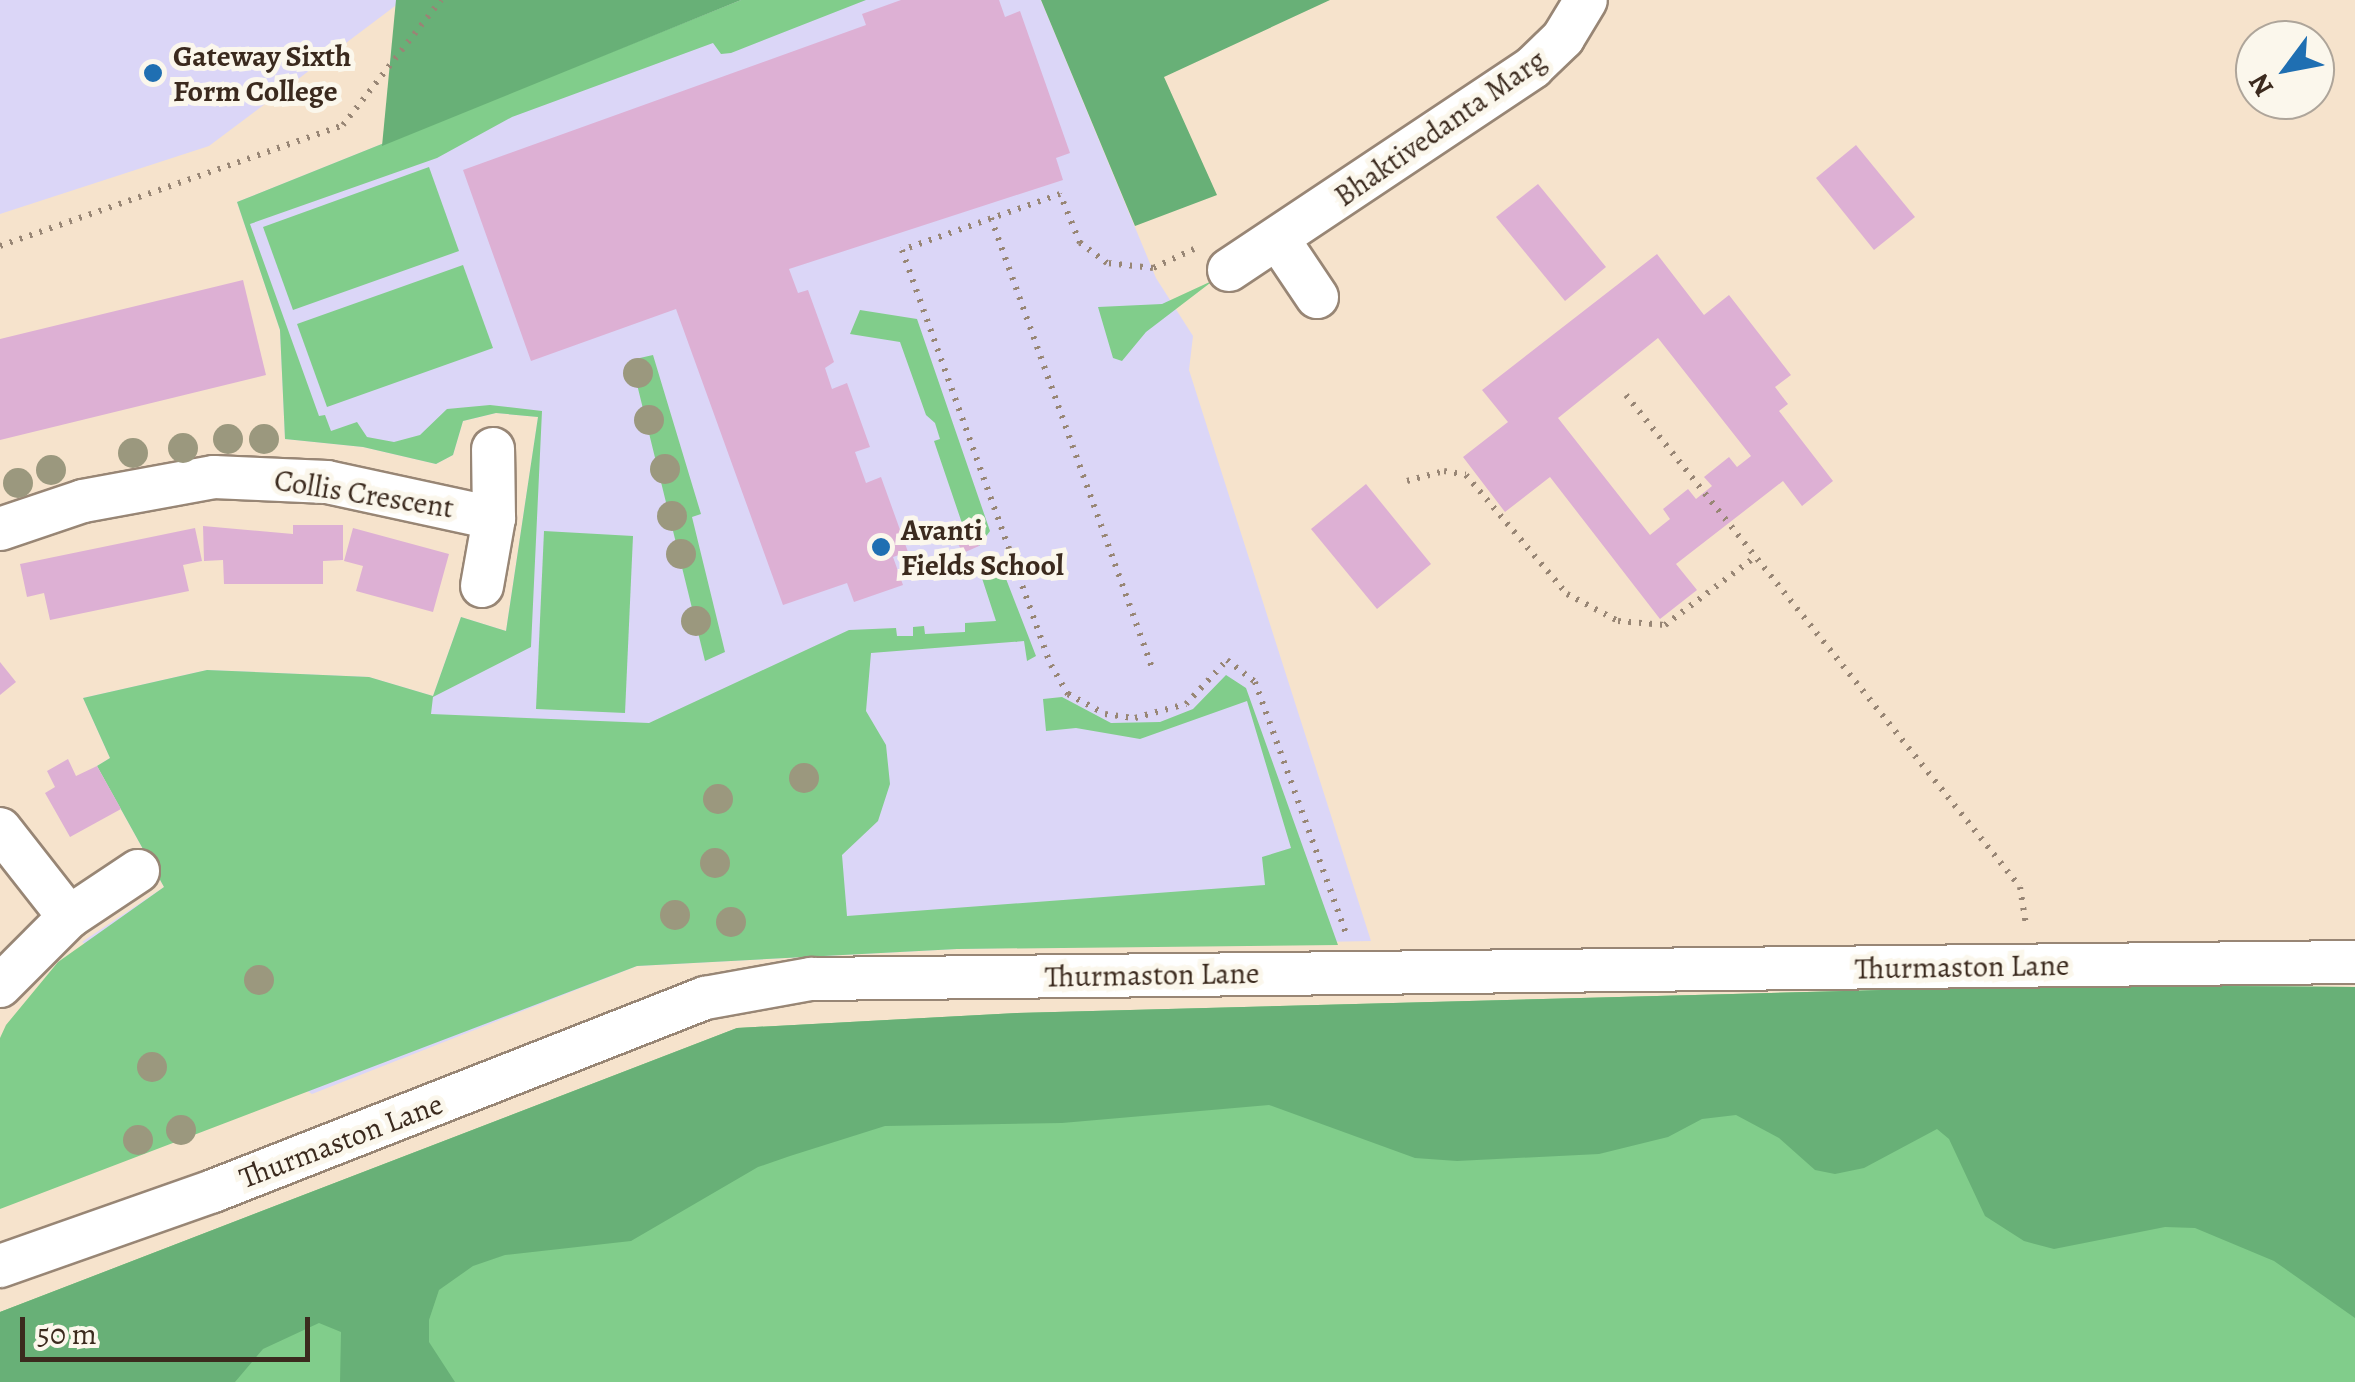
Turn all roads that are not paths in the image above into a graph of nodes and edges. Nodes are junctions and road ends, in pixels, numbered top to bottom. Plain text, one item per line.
1 (1586, 0) edge
2 (1278, 239) junction
3 (1230, 270) dead end
4 (1317, 297) dead end
5 (493, 449) dead end
6 (494, 518) junction
7 (0, 529) edge
8 (482, 586) dead end
9 (0, 830) edge
10 (138, 871) dead end
11 (68, 918) junction
12 (2355, 962) edge
13 (0, 986) edge
14 (0, 1266) edge

1 - 2 street, Bhaktivedanta Marg
2 - 3 street, Bhaktivedanta Marg
2 - 4 street
5 - 6 street, Collis Crescent
6 - 7 street, Collis Crescent
6 - 8 street, Collis Crescent
9 - 11 street
10 - 11 street
11 - 13 street
12 - 14 street, Thurmaston Lane

